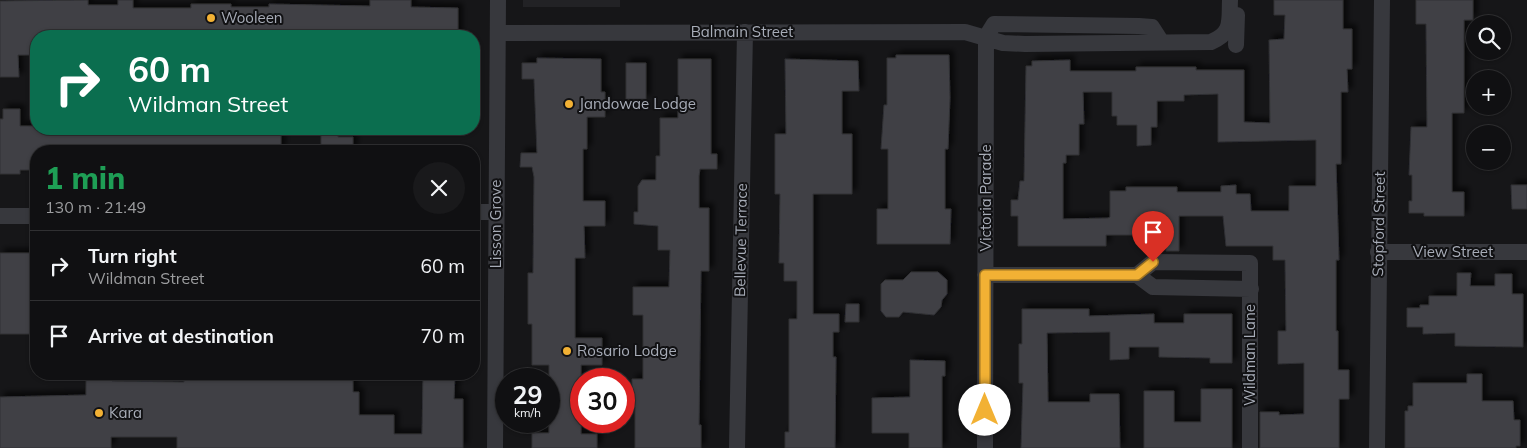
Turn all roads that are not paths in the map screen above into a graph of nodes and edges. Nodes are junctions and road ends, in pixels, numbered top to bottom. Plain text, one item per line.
1 (498, 0) edge
2 (1230, 0) edge
3 (1237, 0) edge
4 (1382, 0) edge
5 (745, 32) junction
6 (498, 33) junction
7 (986, 38) junction
8 (1229, 41) junction
9 (480, 212) edge
10 (496, 212) junction
11 (0, 216) edge
12 (30, 216) edge
13 (1378, 252) junction
14 (1527, 252) edge
15 (985, 275) junction
16 (1137, 275) junction
17 (1250, 289) junction
18 (495, 448) edge
19 (737, 448) edge
20 (985, 448) edge
21 (1250, 448) edge
22 (1377, 448) edge

1 - 6 street, Lisson Grove
2 - 8 street
3 - 8 street
4 - 13 street, Stopford Street
5 - 6 street, Balmain Street
5 - 7 street, Balmain Street
5 - 19 street, Bellevue Terrace
6 - 10 street, Lisson Grove
7 - 8 street, Balmain Street
7 - 15 street, Victoria Parade
9 - 10 street
10 - 18 street, Lisson Grove
11 - 12 street
13 - 14 street, View Street
13 - 22 street, Stopford Street
15 - 16 street
15 - 20 street, Victoria Parade
16 - 17 street
16 - 17 street, Wildman Lane
17 - 21 street, Wildman Lane

